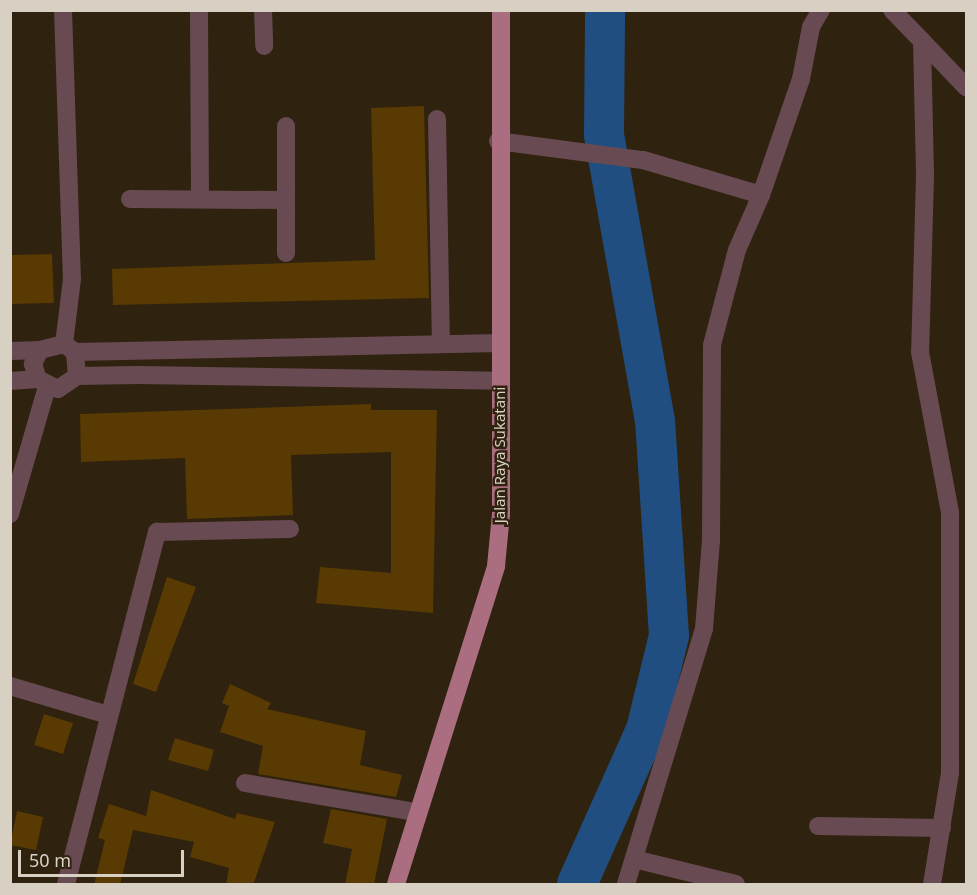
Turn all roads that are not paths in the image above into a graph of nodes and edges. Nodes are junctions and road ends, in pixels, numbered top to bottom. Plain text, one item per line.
1 (63, 10) edge
2 (199, 10) edge
3 (263, 10) edge
4 (501, 10) edge
5 (821, 10) edge
6 (892, 10) edge
7 (922, 41) junction
8 (264, 46) dead end
9 (966, 87) edge
10 (437, 119) dead end
11 (286, 126) dead end
12 (498, 141) junction
13 (761, 195) junction
14 (130, 199) dead end
15 (200, 199) junction
16 (285, 200) junction
17 (286, 253) dead end
18 (499, 343) junction
19 (441, 344) junction
20 (70, 348) junction
21 (40, 350) junction
22 (10, 351) edge
23 (77, 376) junction
24 (10, 381) edge
25 (500, 381) junction
26 (42, 383) junction
27 (10, 514) edge
28 (290, 528) dead end
29 (960, 614) edge
30 (10, 686) edge
31 (108, 715) junction
32 (244, 783) dead end
33 (415, 812) junction
34 (818, 826) dead end
35 (942, 828) junction
36 (633, 859) junction
37 (66, 885) edge
38 (396, 885) edge
39 (626, 885) edge
40 (736, 885) edge
41 (932, 885) edge

1 - 20 street
2 - 15 street
3 - 8 street
4 - 12 main road, Jalan Raya Sukatani
5 - 13 street
6 - 7 street
7 - 9 street
7 - 29 street
10 - 19 street
11 - 16 street
12 - 13 street
12 - 18 main road, Jalan Raya Sukatani
13 - 36 street
14 - 15 street
15 - 16 street
16 - 17 street
18 - 19 street
18 - 25 main road, Jalan Raya Sukatani
19 - 20 street
20 - 21 street
20 - 23 street
21 - 22 street
21 - 26 street
23 - 25 street
23 - 26 street
24 - 26 street
25 - 33 main road, Jalan Raya Sukatani
26 - 27 street
28 - 31 street
29 - 35 street
30 - 31 street
31 - 37 street
32 - 33 street
33 - 38 main road, Jalan Raya Sukatani
34 - 35 street
35 - 41 street
36 - 39 street
36 - 40 street

